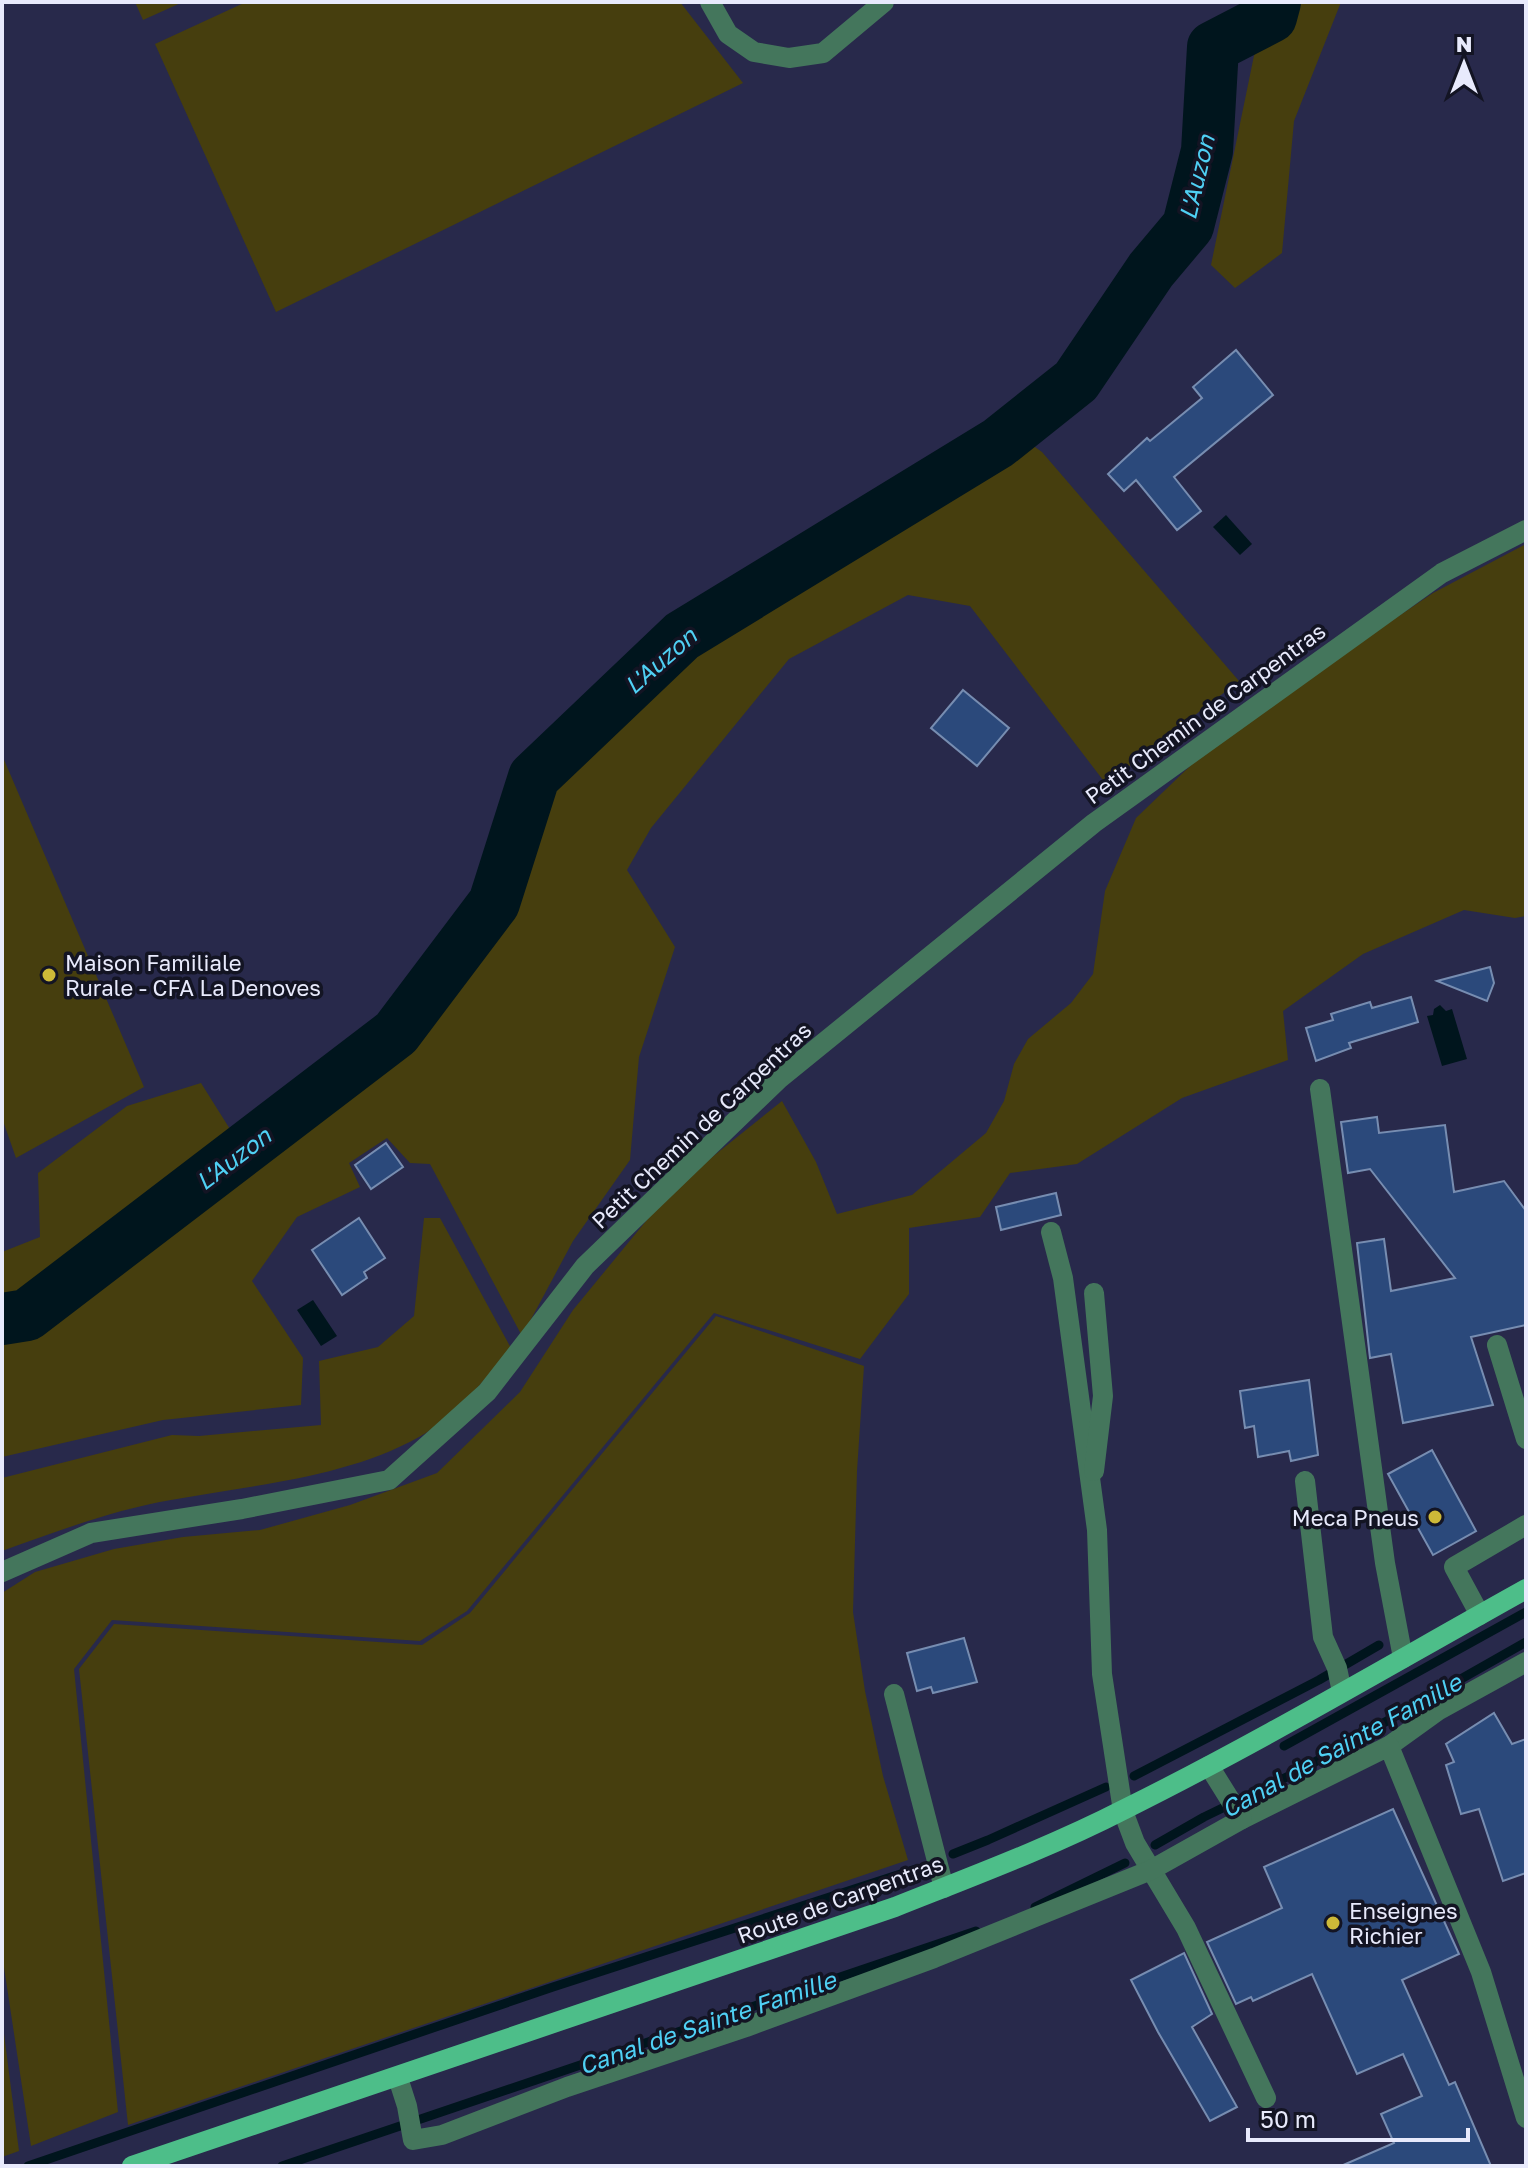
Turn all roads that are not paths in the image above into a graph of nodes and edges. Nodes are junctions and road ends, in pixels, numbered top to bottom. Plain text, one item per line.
1 (710, 2) edge
2 (884, 2) edge
3 (1526, 530) edge
4 (1320, 1089) dead end
5 (1051, 1232) dead end
6 (1094, 1293) dead end
7 (1497, 1345) dead end
8 (1526, 1439) edge
9 (1305, 1481) dead end
10 (1091, 1491) junction
11 (1526, 1525) edge
12 (2, 1572) edge
13 (1526, 1589) edge
14 (1480, 1615) junction
15 (1403, 1658) junction
16 (1526, 1662) edge
17 (1342, 1692) junction
18 (894, 1694) dead end
19 (1389, 1746) junction
20 (1209, 1766) junction
21 (1123, 1811) junction
22 (1242, 1819) junction
23 (1151, 1870) junction
24 (944, 1888) junction
25 (398, 2078) junction
26 (1266, 2098) dead end
27 (1526, 2118) edge
28 (132, 2166) edge

1 - 2 street
3 - 12 street, Petit Chemin de Carpentras
4 - 15 street
5 - 10 street
6 - 10 street
7 - 8 street
9 - 17 street
10 - 21 street
11 - 14 street
13 - 14 main road, Route de Carpentras
14 - 15 main road, Route de Carpentras
15 - 17 main road, Route de Carpentras
16 - 19 street
17 - 20 main road, Route de Carpentras
18 - 24 street
19 - 22 street
19 - 27 street
20 - 21 main road, Route de Carpentras
20 - 22 street
21 - 23 street
21 - 24 main road, Route de Carpentras
22 - 23 street
23 - 25 street
23 - 26 street
24 - 25 main road, Route de Carpentras
25 - 28 main road, Route de Carpentras

